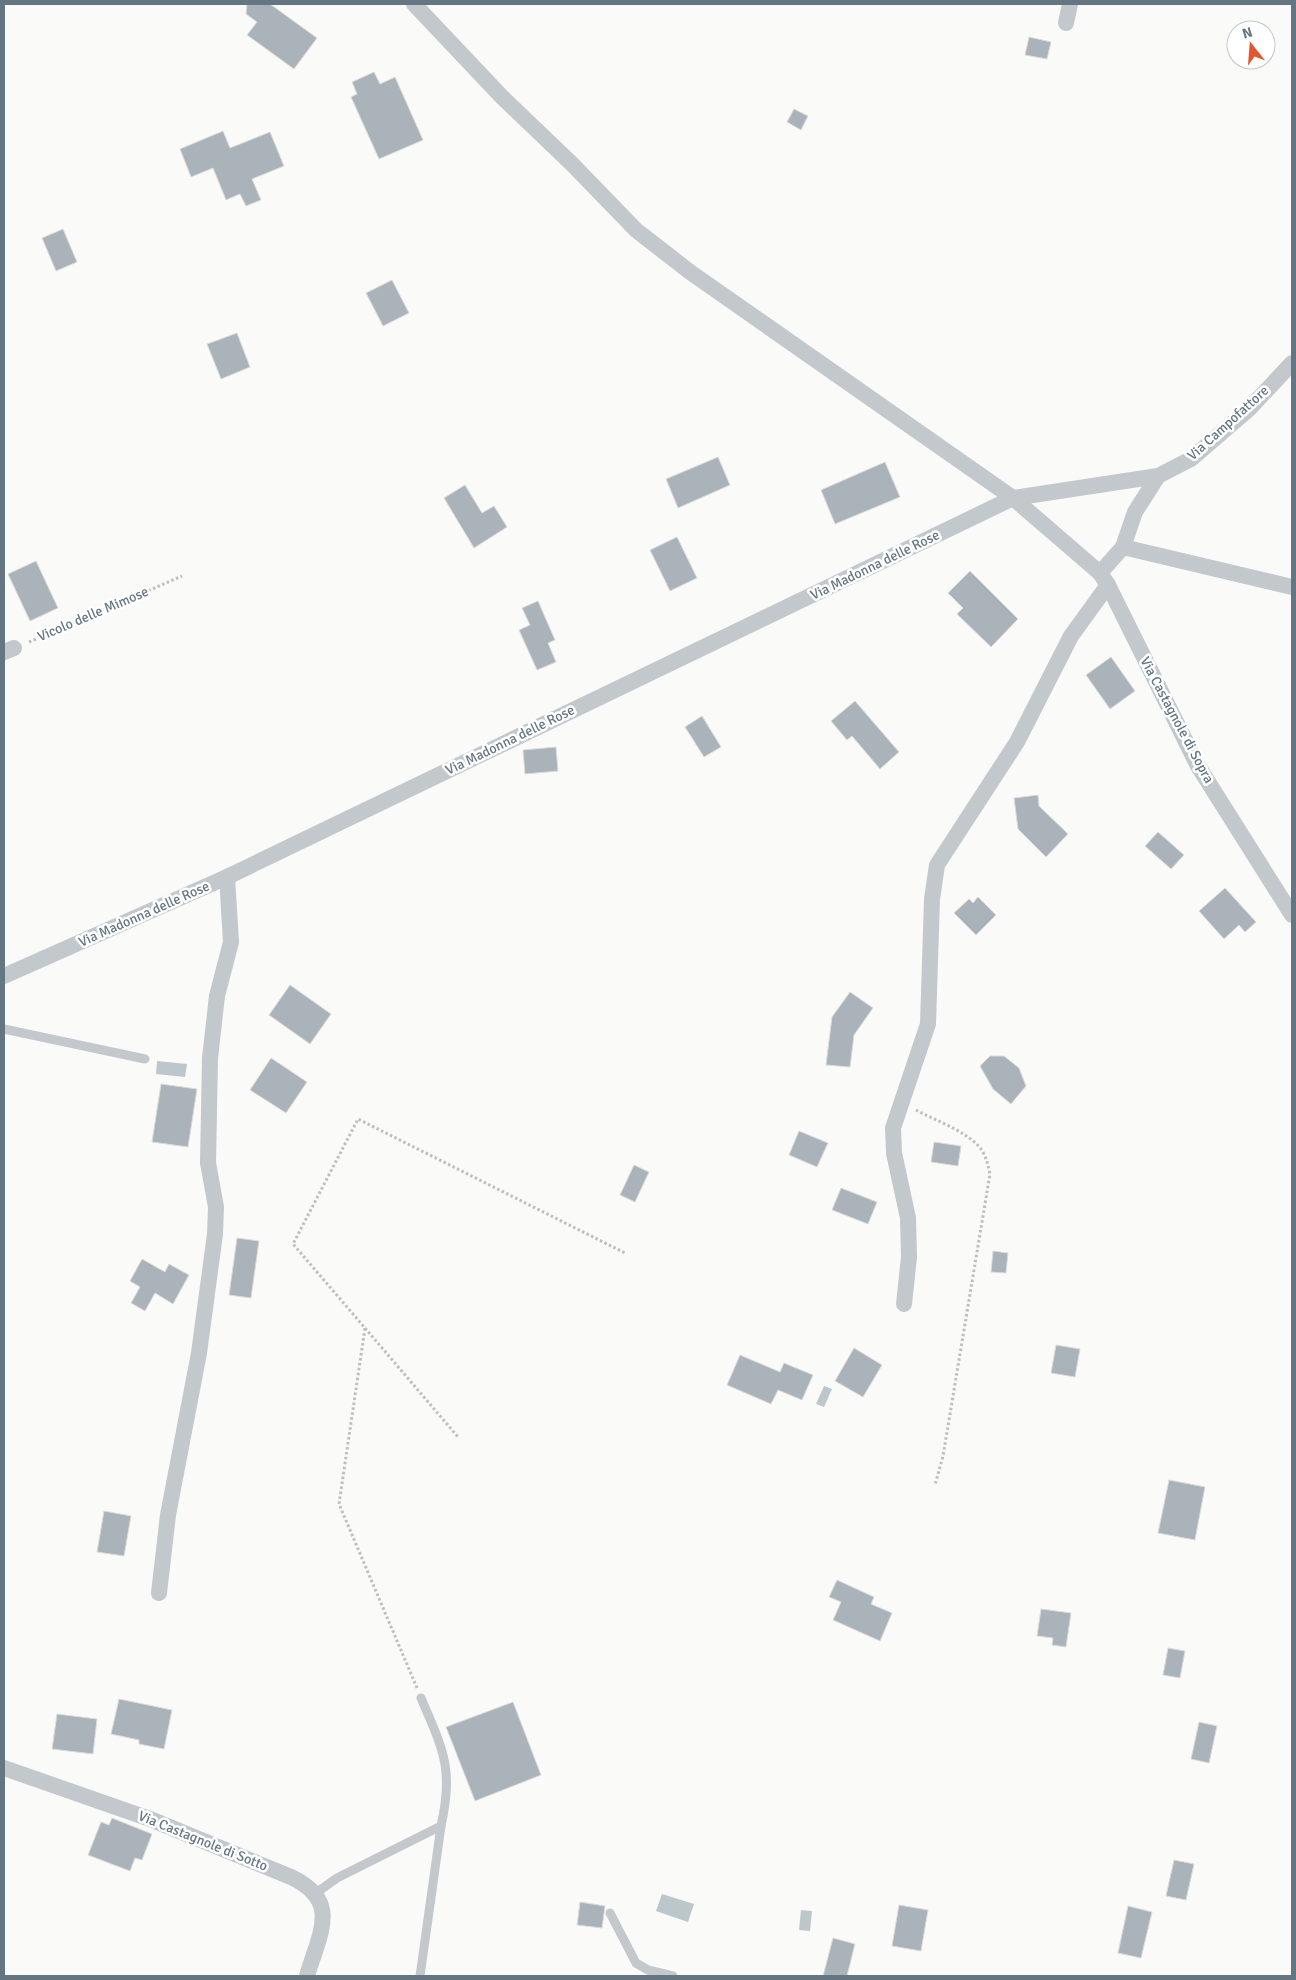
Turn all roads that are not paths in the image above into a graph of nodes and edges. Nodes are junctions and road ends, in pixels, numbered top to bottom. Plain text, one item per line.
1 (414, 4) edge
2 (1070, 4) edge
3 (1066, 23) dead end
4 (1292, 363) edge
5 (1158, 476) junction
6 (1013, 498) junction
7 (1123, 547) junction
8 (1104, 579) junction
9 (1292, 587) edge
10 (227, 876) junction
11 (1292, 915) edge
12 (4, 976) edge
13 (4, 1029) edge
14 (145, 1059) dead end
15 (904, 1304) dead end
16 (159, 1593) dead end
17 (421, 1698) road end
18 (4, 1768) edge
19 (441, 1826) junction
20 (316, 1893) junction
21 (610, 1913) dead end
22 (307, 1976) edge
23 (420, 1976) edge
24 (674, 1976) edge

1 - 6 street
2 - 3 street
4 - 5 street, Via Campofattore
5 - 6 street, Via Campofattore
5 - 7 street
6 - 8 street
6 - 10 street, Via Madonna delle Rose
7 - 8 street
7 - 9 street
8 - 11 street, Via Castagnole di Sopra
8 - 15 street
10 - 12 street, Via Madonna delle Rose
10 - 16 street
13 - 14 lane
17 - 19 lane
18 - 20 street, Via Castagnole di Sotto
19 - 20 lane
19 - 23 lane
20 - 22 street
21 - 24 lane

